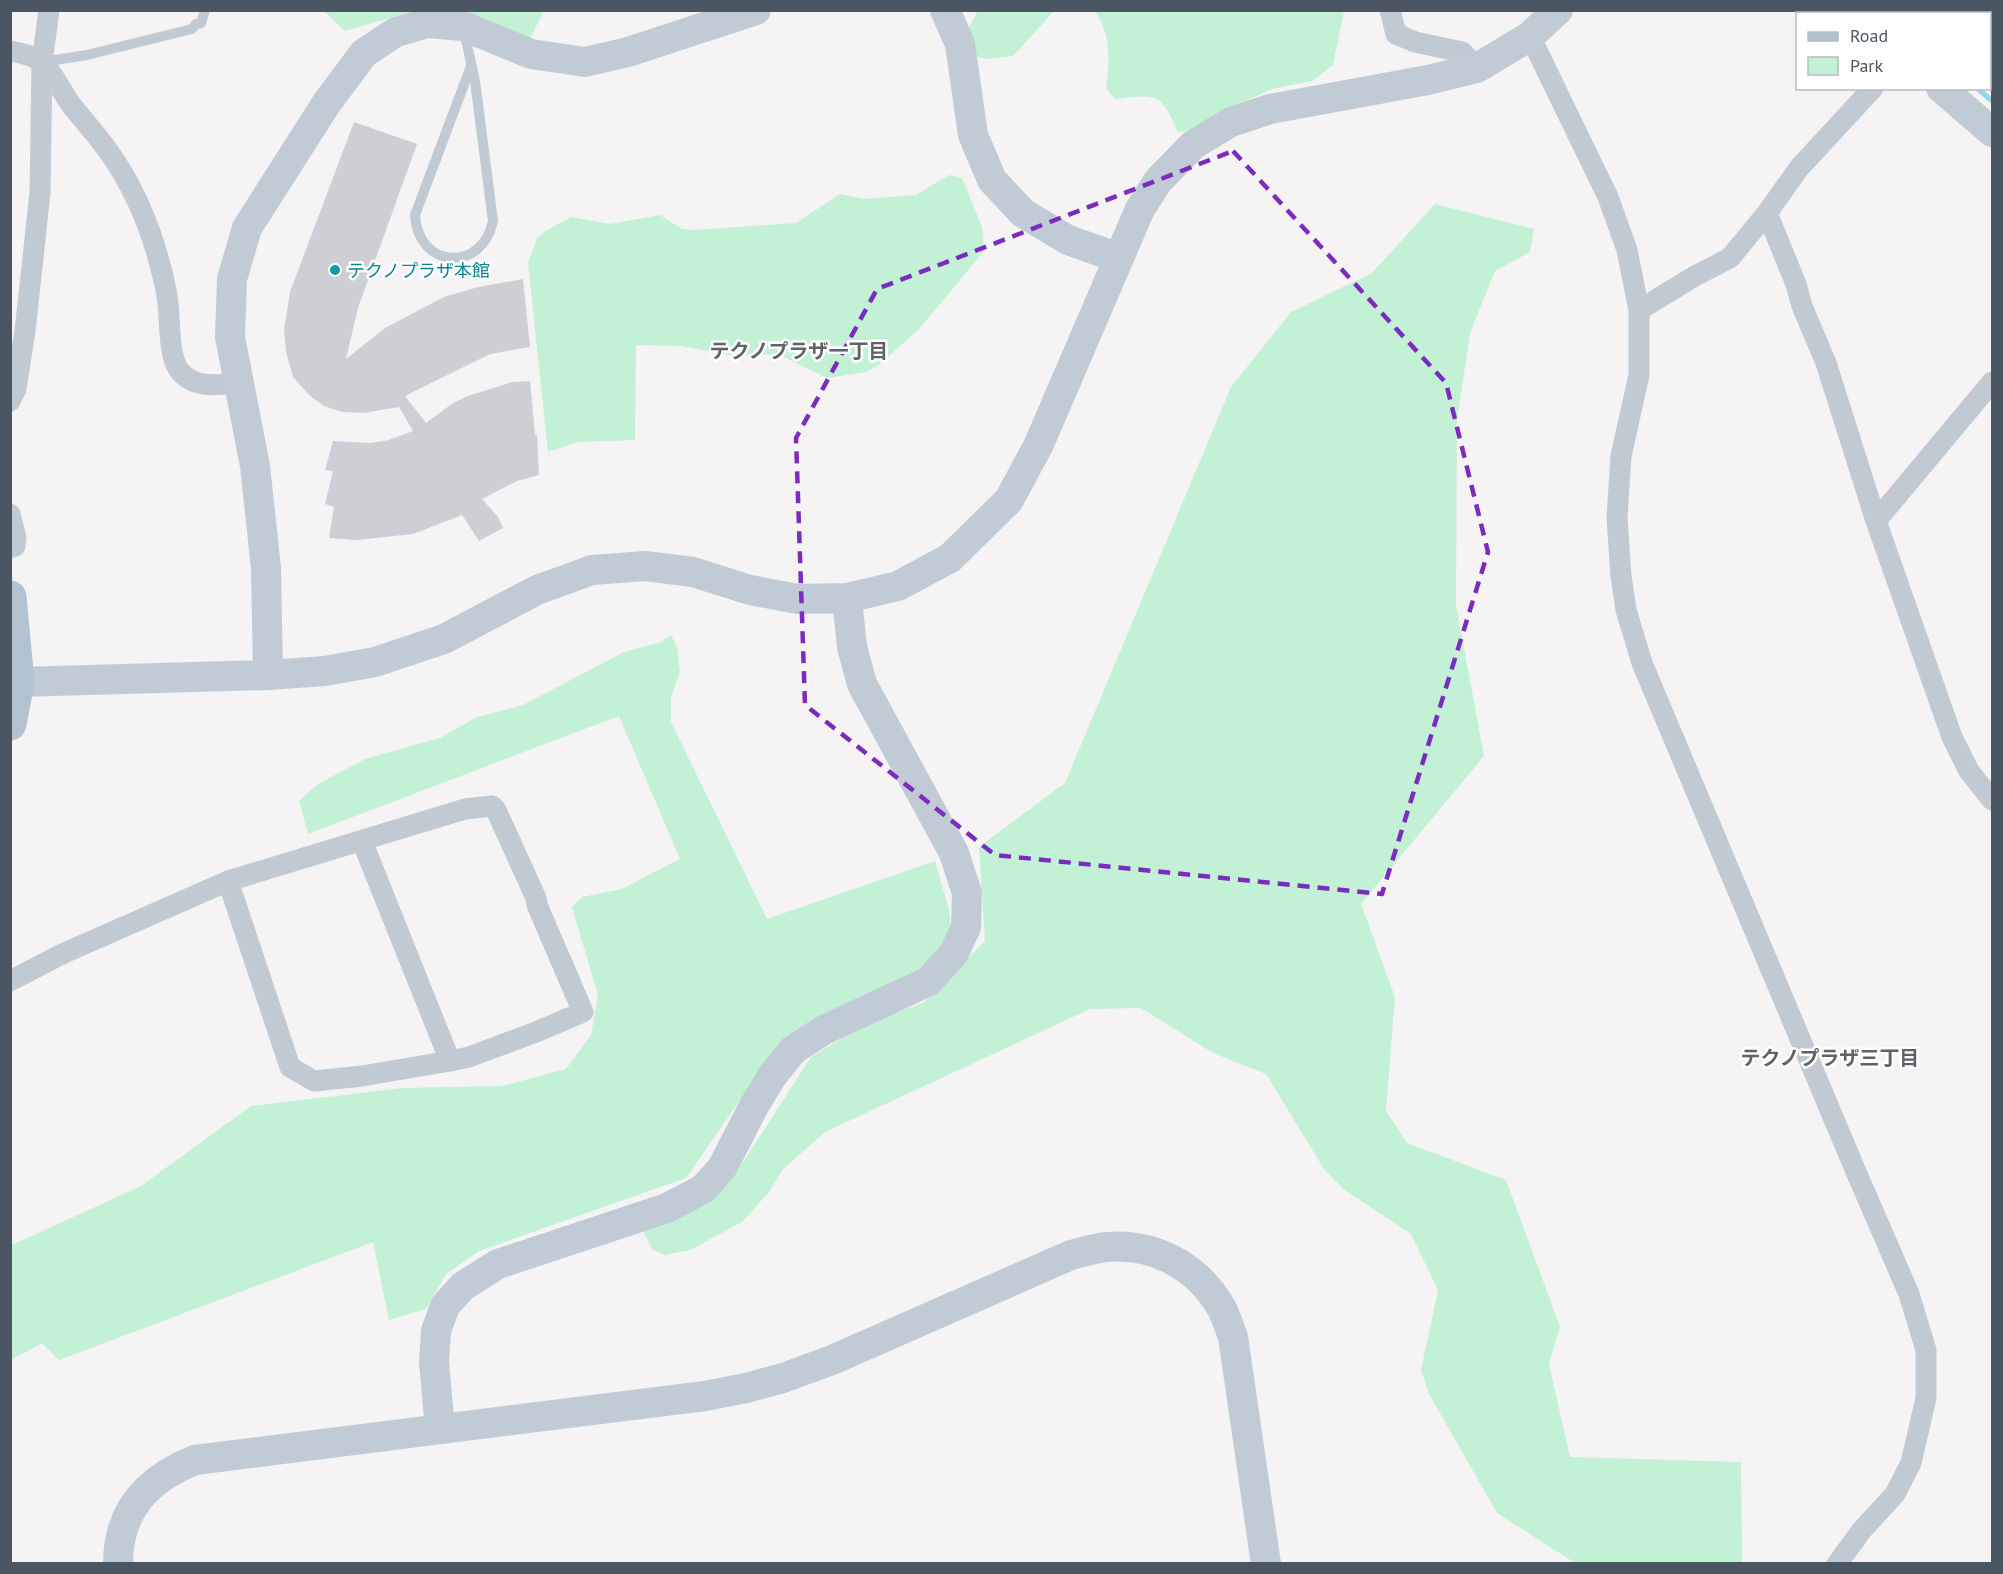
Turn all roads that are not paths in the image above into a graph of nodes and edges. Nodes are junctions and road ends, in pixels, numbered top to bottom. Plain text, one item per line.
1 (49, 10) edge
2 (205, 10) edge
3 (756, 10) edge
4 (945, 10) edge
5 (1390, 10) edge
6 (1558, 10) edge
7 (463, 26) junction
8 (1530, 36) junction
9 (10, 51) edge
10 (42, 62) junction
11 (471, 66) junction
12 (1477, 68) junction
13 (1871, 90) edge
14 (1943, 90) edge
15 (1992, 132) edge
16 (1767, 213) junction
17 (1119, 258) junction
18 (1639, 310) junction
19 (1992, 382) edge
20 (238, 383) junction
21 (10, 401) edge
22 (10, 514) edge
23 (1876, 520) junction
24 (10, 548) edge
25 (10, 597) edge
26 (847, 598) junction
27 (268, 675) junction
28 (14, 682) edge
29 (10, 724) edge
30 (1992, 798) edge
31 (362, 841) junction
32 (228, 881) junction
33 (10, 981) edge
34 (450, 1061) junction
35 (440, 1429) junction
36 (118, 1563) edge
37 (1266, 1563) edge
38 (1837, 1563) edge

1 - 10 street
2 - 10 lane
3 - 7 street
4 - 17 street
5 - 12 street
6 - 8 street
7 - 11 lane
7 - 20 street
8 - 12 street
8 - 18 street
9 - 10 street
10 - 20 street
10 - 21 street
11 - 11 lane
12 - 17 street
13 - 16 street
14 - 15 street
16 - 18 street
16 - 23 street
17 - 26 street
18 - 38 street
19 - 23 street
20 - 27 street
22 - 24 street
23 - 30 street
25 - 28 main road
26 - 27 street
26 - 35 street
27 - 28 street
28 - 29 main road
31 - 32 street
31 - 34 street
31 - 34 street
32 - 33 street
32 - 34 street
35 - 36 street
35 - 37 street

